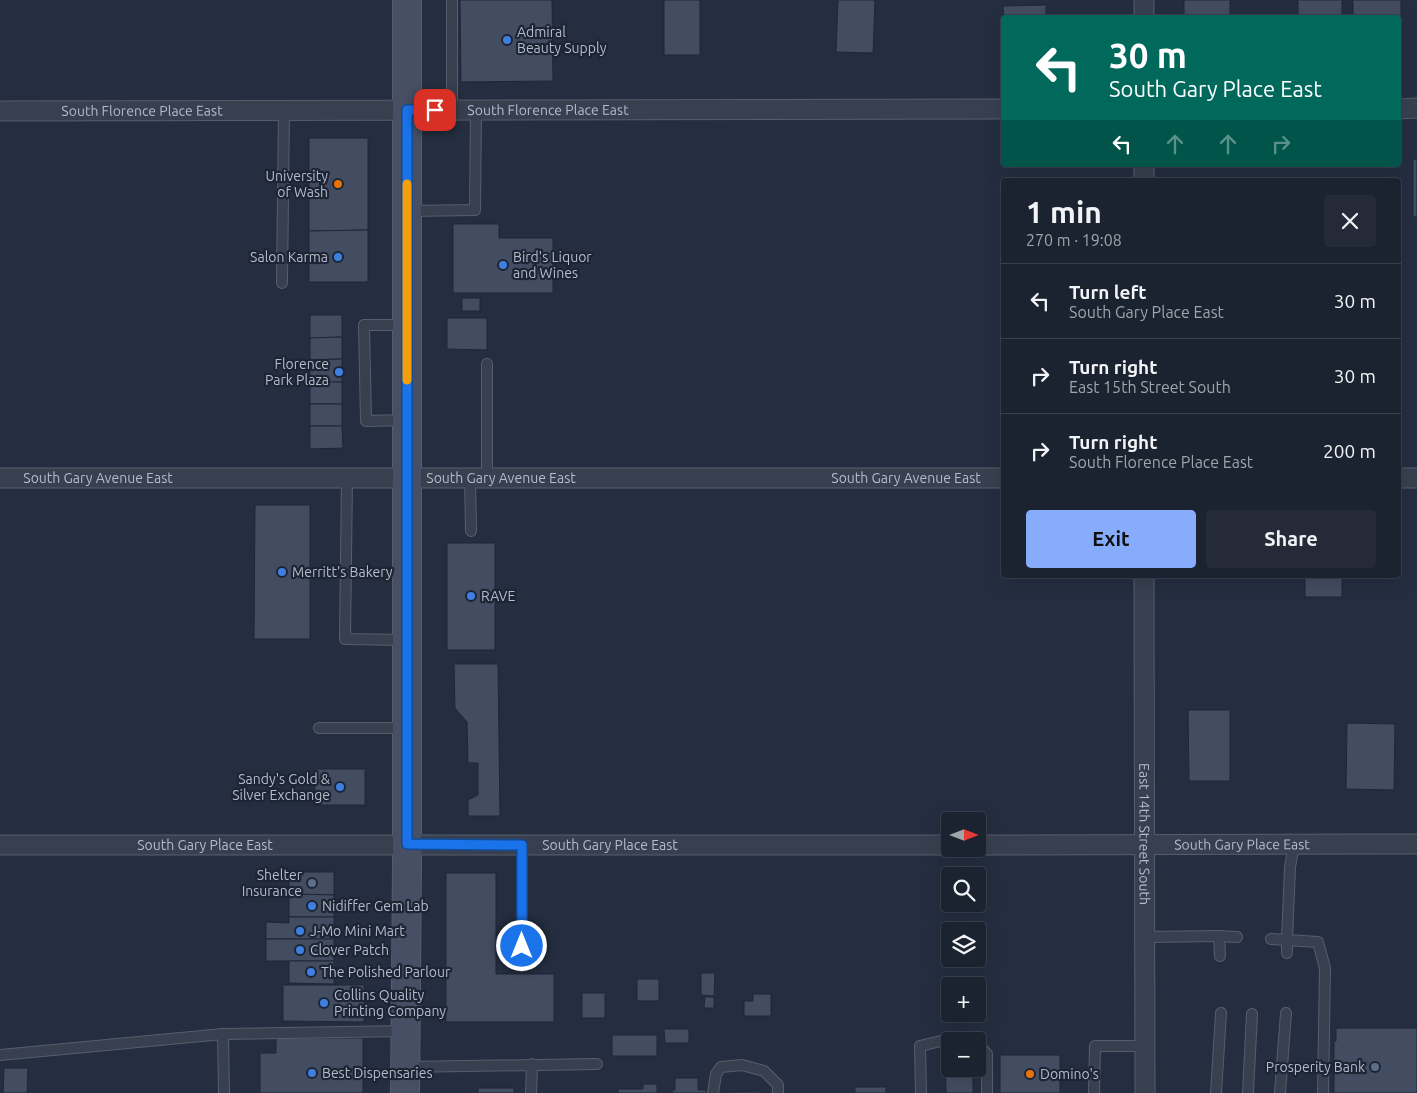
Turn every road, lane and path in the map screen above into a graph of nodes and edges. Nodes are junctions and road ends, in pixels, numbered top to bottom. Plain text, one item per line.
1 (407, 0) edge
2 (452, 0) edge
3 (1144, 0) edge
4 (1144, 15) edge
5 (1401, 108) edge
6 (1417, 108) edge
7 (1001, 109) edge
8 (284, 110) junction
9 (407, 110) junction
10 (452, 110) junction
11 (476, 110) junction
12 (0, 111) edge
13 (407, 212) junction
14 (282, 283) dead end
15 (407, 325) junction
16 (487, 364) dead end
17 (407, 420) junction
18 (347, 477) junction
19 (407, 477) junction
20 (479, 477) junction
21 (0, 478) edge
22 (1001, 478) edge
23 (1401, 478) edge
24 (1417, 478) edge
25 (471, 531) dead end
26 (1144, 578) edge
27 (407, 640) junction
28 (319, 728) dead end
29 (407, 728) junction
30 (407, 844) junction
31 (1417, 844) edge
32 (0, 845) edge
33 (522, 845) junction
34 (941, 845) edge
35 (986, 845) edge
36 (1144, 845) junction
37 (1294, 845) junction
38 (1219, 936) junction
39 (1144, 937) junction
40 (1237, 937) dead end
41 (1271, 939) dead end
42 (1287, 940) junction
43 (1288, 953) dead end
44 (1220, 956) dead end
45 (522, 966) dead end
46 (1221, 1013) dead end
47 (1286, 1013) dead end
48 (1252, 1014) dead end
49 (405, 1031) junction
50 (223, 1034) junction
51 (941, 1041) edge
52 (1144, 1046) junction
53 (986, 1053) edge
54 (0, 1055) edge
55 (532, 1064) junction
56 (597, 1064) dead end
57 (405, 1080) edge
58 (224, 1093) edge
59 (531, 1093) edge
60 (713, 1093) edge
61 (778, 1093) edge
62 (921, 1093) edge
63 (987, 1093) edge
64 (1094, 1093) edge
65 (1145, 1093) edge
66 (1216, 1093) edge
67 (1248, 1093) edge
68 (1280, 1093) edge
69 (1323, 1093) edge

1 - 9 main road
2 - 10 lane
3 - 4 street
5 - 6 street
7 - 11 street, South Florence Place East
8 - 9 street, South Florence Place East
8 - 12 street, South Florence Place East
8 - 14 lane
9 - 10 street, South Florence Place East
9 - 13 main road
10 - 11 street, South Florence Place East
11 - 13 lane
13 - 15 main road
15 - 17 main road
15 - 17 lane
16 - 20 lane
17 - 19 main road
18 - 19 street, South Gary Avenue East
18 - 21 street, South Gary Avenue East
18 - 27 lane
19 - 20 street, South Gary Avenue East
19 - 27 main road
20 - 22 street, South Gary Avenue East
20 - 25 lane
23 - 24 street
26 - 36 street, East 14th Street South
27 - 29 main road
28 - 29 lane
29 - 30 main road
30 - 32 street, South Gary Place East
30 - 33 street, South Gary Place East
30 - 49 main road
31 - 37 street, South Gary Place East
33 - 34 street, South Gary Place East
33 - 45 lane
35 - 36 street, South Gary Place East
36 - 37 street, South Gary Place East
36 - 39 street, East 14th Street South
37 - 42 lane
38 - 39 lane
38 - 40 lane
38 - 44 lane
39 - 52 street, East 14th Street South
41 - 42 lane
42 - 43 lane
42 - 69 lane
46 - 66 lane
47 - 68 lane
48 - 67 lane
49 - 50 lane
49 - 57 main road
50 - 54 lane
50 - 58 lane
51 - 62 lane
52 - 64 lane
52 - 65 street, East 14th Street South
53 - 63 lane
55 - 56 lane
55 - 57 lane
55 - 59 lane
60 - 61 lane

